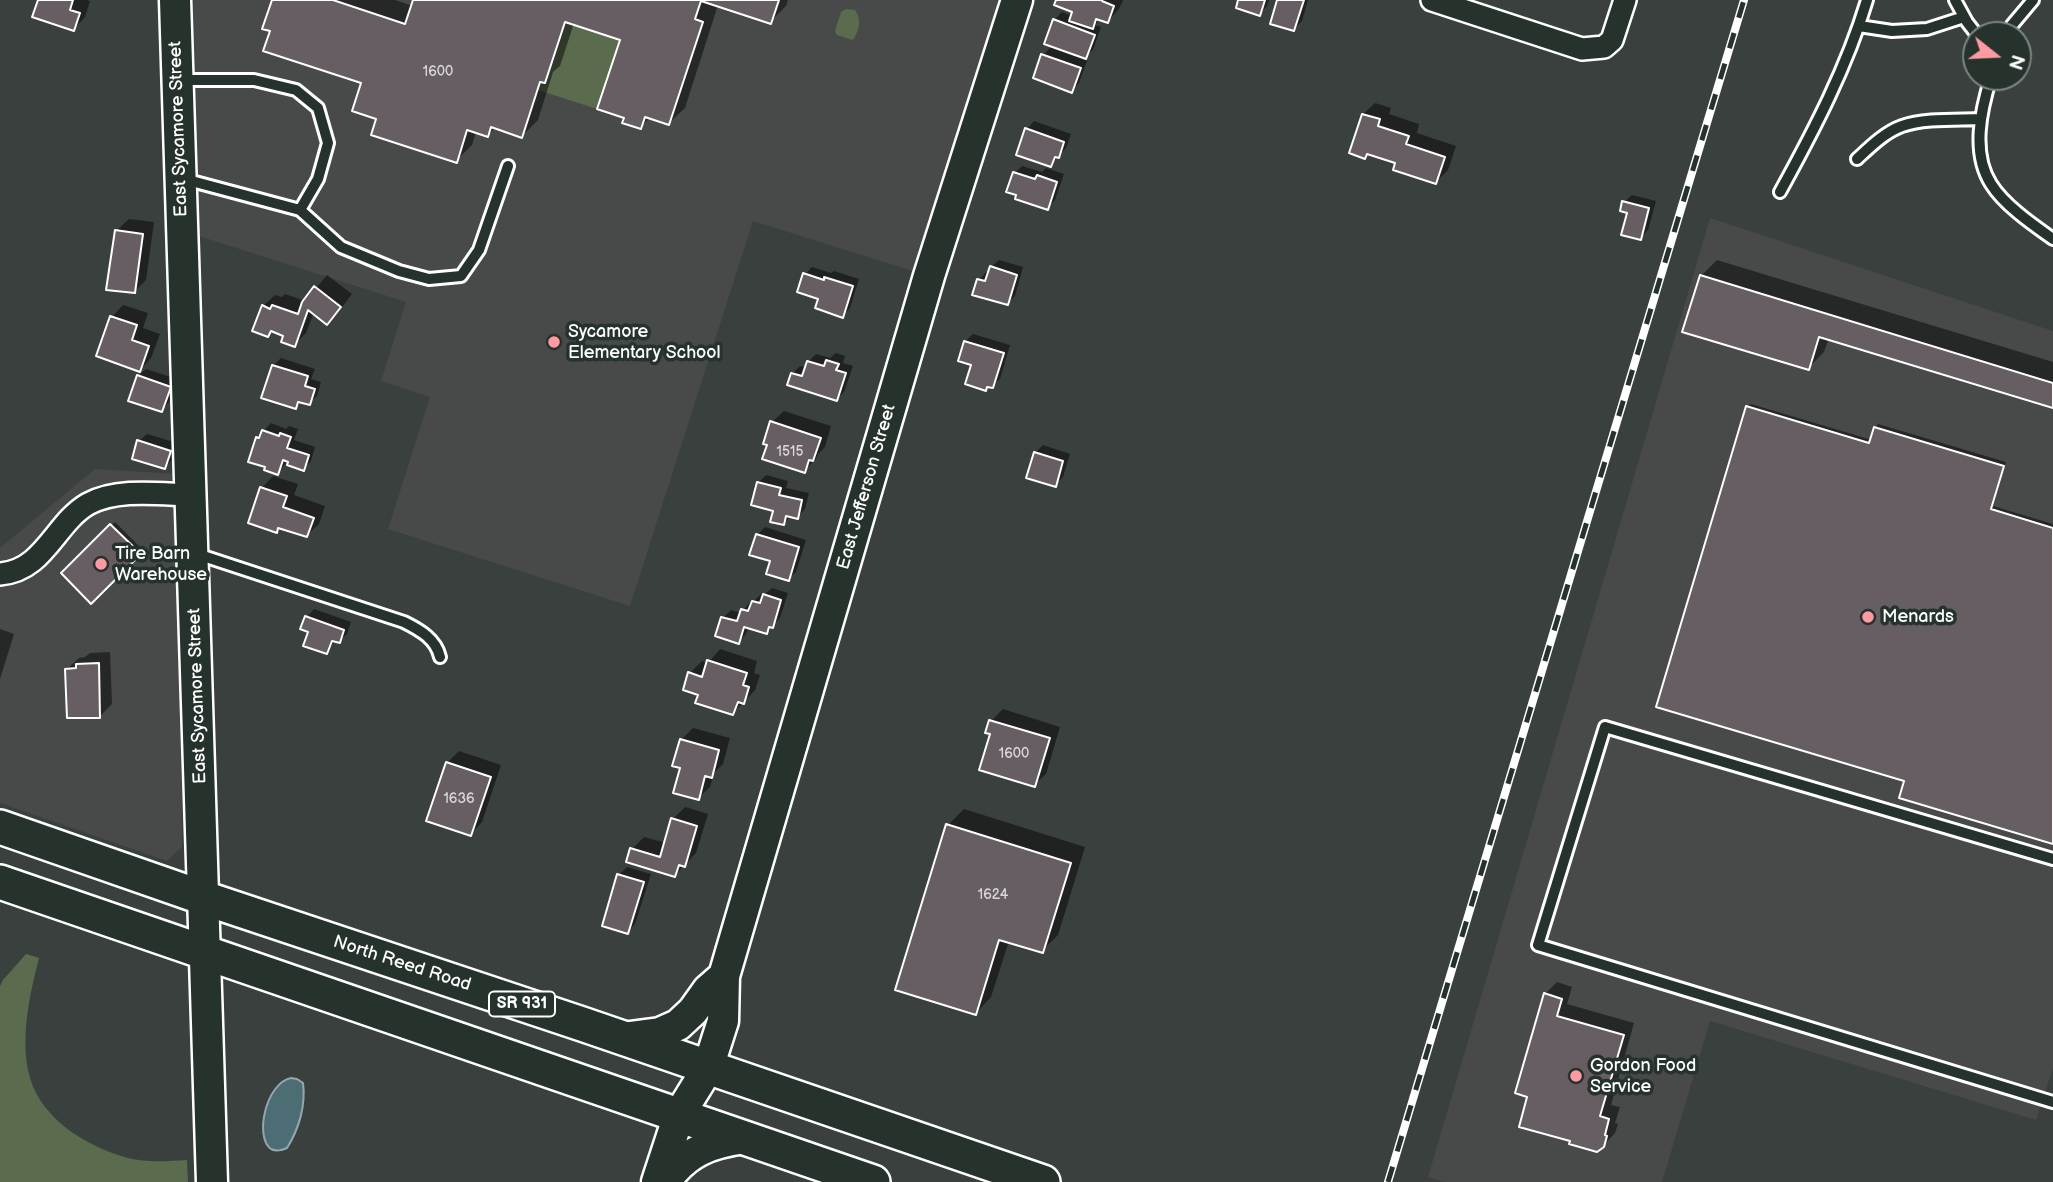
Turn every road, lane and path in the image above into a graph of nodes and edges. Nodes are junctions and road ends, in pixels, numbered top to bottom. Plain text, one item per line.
1 (175, 0) edge
2 (1017, 0) edge
3 (1432, 0) edge
4 (1625, 0) edge
5 (1867, 0) edge
6 (1955, 0) edge
7 (2033, 0) edge
8 (1964, 17) junction
9 (1967, 21) edge
10 (2015, 21) edge
11 (1859, 26) junction
12 (178, 80) junction
13 (1987, 91) edge
14 (1981, 119) junction
15 (1857, 159) dead end
16 (508, 166) dead end
17 (181, 178) junction
18 (1780, 192) dead end
19 (300, 210) junction
20 (2053, 239) edge
21 (191, 495) junction
22 (193, 553) junction
23 (0, 574) edge
24 (440, 657) dead end
25 (0, 827) edge
26 (2053, 859) edge
27 (0, 882) edge
28 (204, 898) junction
29 (206, 952) junction
30 (724, 976) junction
31 (622, 1038) junction
32 (708, 1068) junction
33 (2053, 1102) edge
34 (679, 1115) junction
35 (745, 1138) junction
36 (212, 1182) edge
37 (657, 1182) edge
38 (665, 1182) edge
39 (873, 1182) edge
40 (1043, 1182) edge

1 - 12 street, East Sycamore Street
2 - 30 street, East Jefferson Street
3 - 4 street
5 - 11 lane
6 - 8 lane
7 - 10 lane
8 - 9 lane
8 - 11 lane
11 - 18 lane
12 - 17 street, East Sycamore Street
12 - 19 lane
13 - 14 lane
14 - 15 lane
14 - 20 lane
16 - 19 lane
17 - 19 lane
17 - 21 street, East Sycamore Street
21 - 22 street, East Sycamore Street
21 - 23 street
22 - 24 lane
22 - 28 street, East Sycamore Street
25 - 28 main road, North Reed Road / SR 931
26 - 33 lane
27 - 29 main road
28 - 29 street, East Sycamore Street
28 - 31 main road, North Reed Road / SR 931
29 - 34 main road
29 - 36 street, East Sycamore Street
30 - 31 street, East Jefferson Street
30 - 32 street, East Jefferson Street
31 - 32 main road, North Reed Road / SR 931
32 - 34 street, East Jefferson Street
32 - 40 main road, North Reed Road / SR 931
34 - 35 main road
34 - 37 street, East Jefferson Street
35 - 38 street
35 - 39 main road

